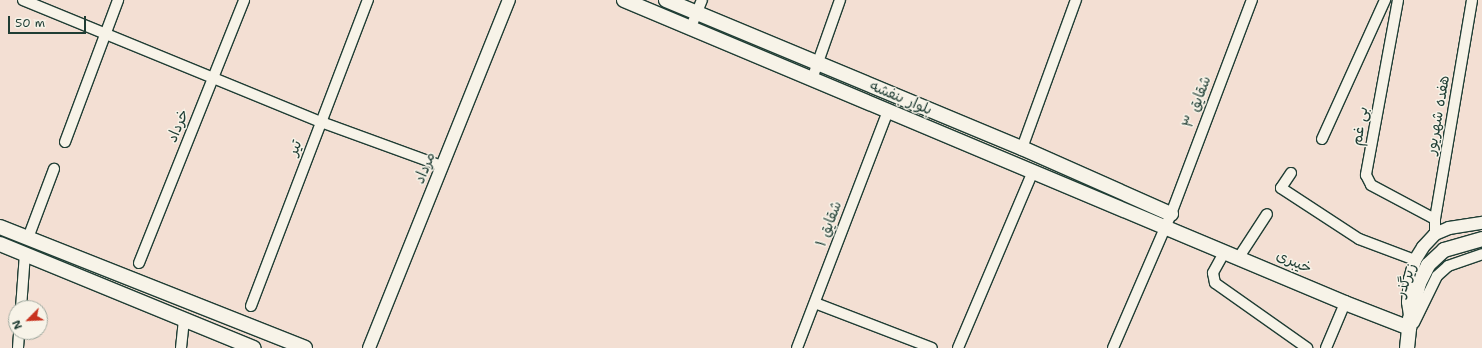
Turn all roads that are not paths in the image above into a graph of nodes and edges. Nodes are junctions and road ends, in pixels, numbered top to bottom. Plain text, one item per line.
1 (23, 0) edge
2 (118, 0) edge
3 (244, 0) edge
4 (368, 0) edge
5 (509, 0) edge
6 (624, 0) edge
7 (666, 0) edge
8 (840, 0) edge
9 (1076, 0) edge
10 (1252, 0) edge
11 (1385, 0) edge
12 (1398, 0) edge
13 (1472, 0) edge
14 (699, 6) edge
15 (690, 27) junction
16 (105, 34) junction
17 (818, 64) junction
18 (213, 78) junction
19 (812, 79) junction
20 (888, 111) junction
21 (322, 122) junction
22 (1322, 139) dead end
23 (64, 142) dead end
24 (1022, 148) junction
25 (442, 166) junction
26 (54, 169) dead end
27 (1033, 171) junction
28 (1291, 173) dead end
29 (1094, 180) junction
30 (1116, 190) junction
31 (1087, 194) junction
32 (1110, 204) junction
33 (1267, 214) dead end
34 (0, 217) edge
35 (1435, 219) junction
36 (1168, 220) junction
37 (1482, 223) edge
38 (0, 227) edge
39 (1435, 234) junction
40 (28, 238) junction
41 (1482, 239) edge
42 (0, 244) edge
43 (1225, 251) junction
44 (25, 254) junction
45 (1482, 254) edge
46 (1239, 257) junction
47 (1415, 260) junction
48 (139, 263) dead end
49 (22, 300) edge
50 (815, 303) junction
51 (1345, 303) junction
52 (251, 306) dead end
53 (184, 320) junction
54 (1409, 333) edge
55 (181, 348) edge
56 (253, 348) edge
57 (304, 348) edge
58 (369, 348) edge
59 (797, 348) edge
60 (932, 348) edge
61 (958, 348) edge
62 (1113, 348) edge
63 (1307, 348) edge
64 (1326, 348) edge

1 - 16 street
2 - 16 street
3 - 18 street, خرداد
4 - 21 street, تیر
5 - 25 street, مرداد
6 - 15 main road, بلوار بنفشه
7 - 14 main road, بلوار بنفشه
8 - 17 street
9 - 24 street
10 - 36 street, شقایق ۳
11 - 22 street
12 - 35 street, بی غم
13 - 35 street, هفده شهریور
14 - 15 street
14 - 17 main road, بلوار بنفشه
15 - 19 main road, بلوار بنفشه
16 - 18 street
16 - 23 street
17 - 19 street
17 - 24 main road, بلوار بنفشه
18 - 21 street
18 - 48 street, خرداد
19 - 20 main road, بلوار بنفشه
20 - 27 main road, بلوار بنفشه
20 - 50 street, شقایق ۱
21 - 25 street
21 - 52 street, تیر
24 - 29 main road, بلوار بنفشه
25 - 58 street, مرداد
26 - 40 street
27 - 31 main road, بلوار بنفشه
27 - 61 street
28 - 47 street
29 - 30 main road, بلوار بنفشه
29 - 31 main road
30 - 32 main road
30 - 36 main road, بلوار بنفشه
31 - 32 main road, بلوار بنفشه
32 - 36 main road, بلوار بنفشه
33 - 46 street
34 - 40 main road
35 - 39 street, هفده شهریور
36 - 43 main road, خیبری
36 - 62 street, شقایق ۳
37 - 39 street
38 - 40 main road
39 - 47 street
40 - 57 main road
41 - 54 main road, زیرگذر
42 - 44 main road
43 - 46 main road, خیبری
43 - 63 street
44 - 49 street
44 - 53 main road
45 - 54 street
46 - 51 main road, خیبری
47 - 54 street
50 - 59 street, شقایق ۱
50 - 60 street
51 - 54 main road, خیبری
51 - 64 street
53 - 55 street
53 - 56 main road

